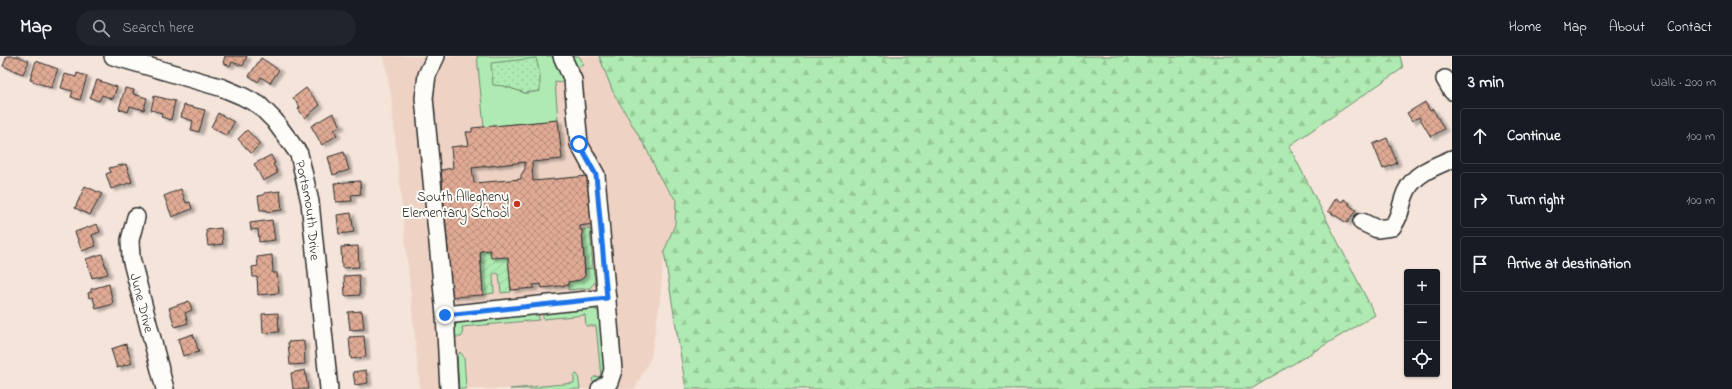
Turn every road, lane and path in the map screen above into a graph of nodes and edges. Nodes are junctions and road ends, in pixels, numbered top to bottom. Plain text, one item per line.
1 (113, 56) edge
2 (436, 56) edge
3 (562, 56) edge
4 (1452, 159) edge
5 (136, 217) dead end
6 (1362, 222) dead end
7 (607, 298) junction
8 (445, 315) junction
9 (165, 389) edge
10 (328, 389) edge
11 (449, 389) edge
12 (600, 389) edge

1 - 10 street, Portsmouth Drive
2 - 8 street
3 - 7 street
4 - 6 street
5 - 9 street, June Drive
7 - 8 street
7 - 12 street
8 - 11 street

